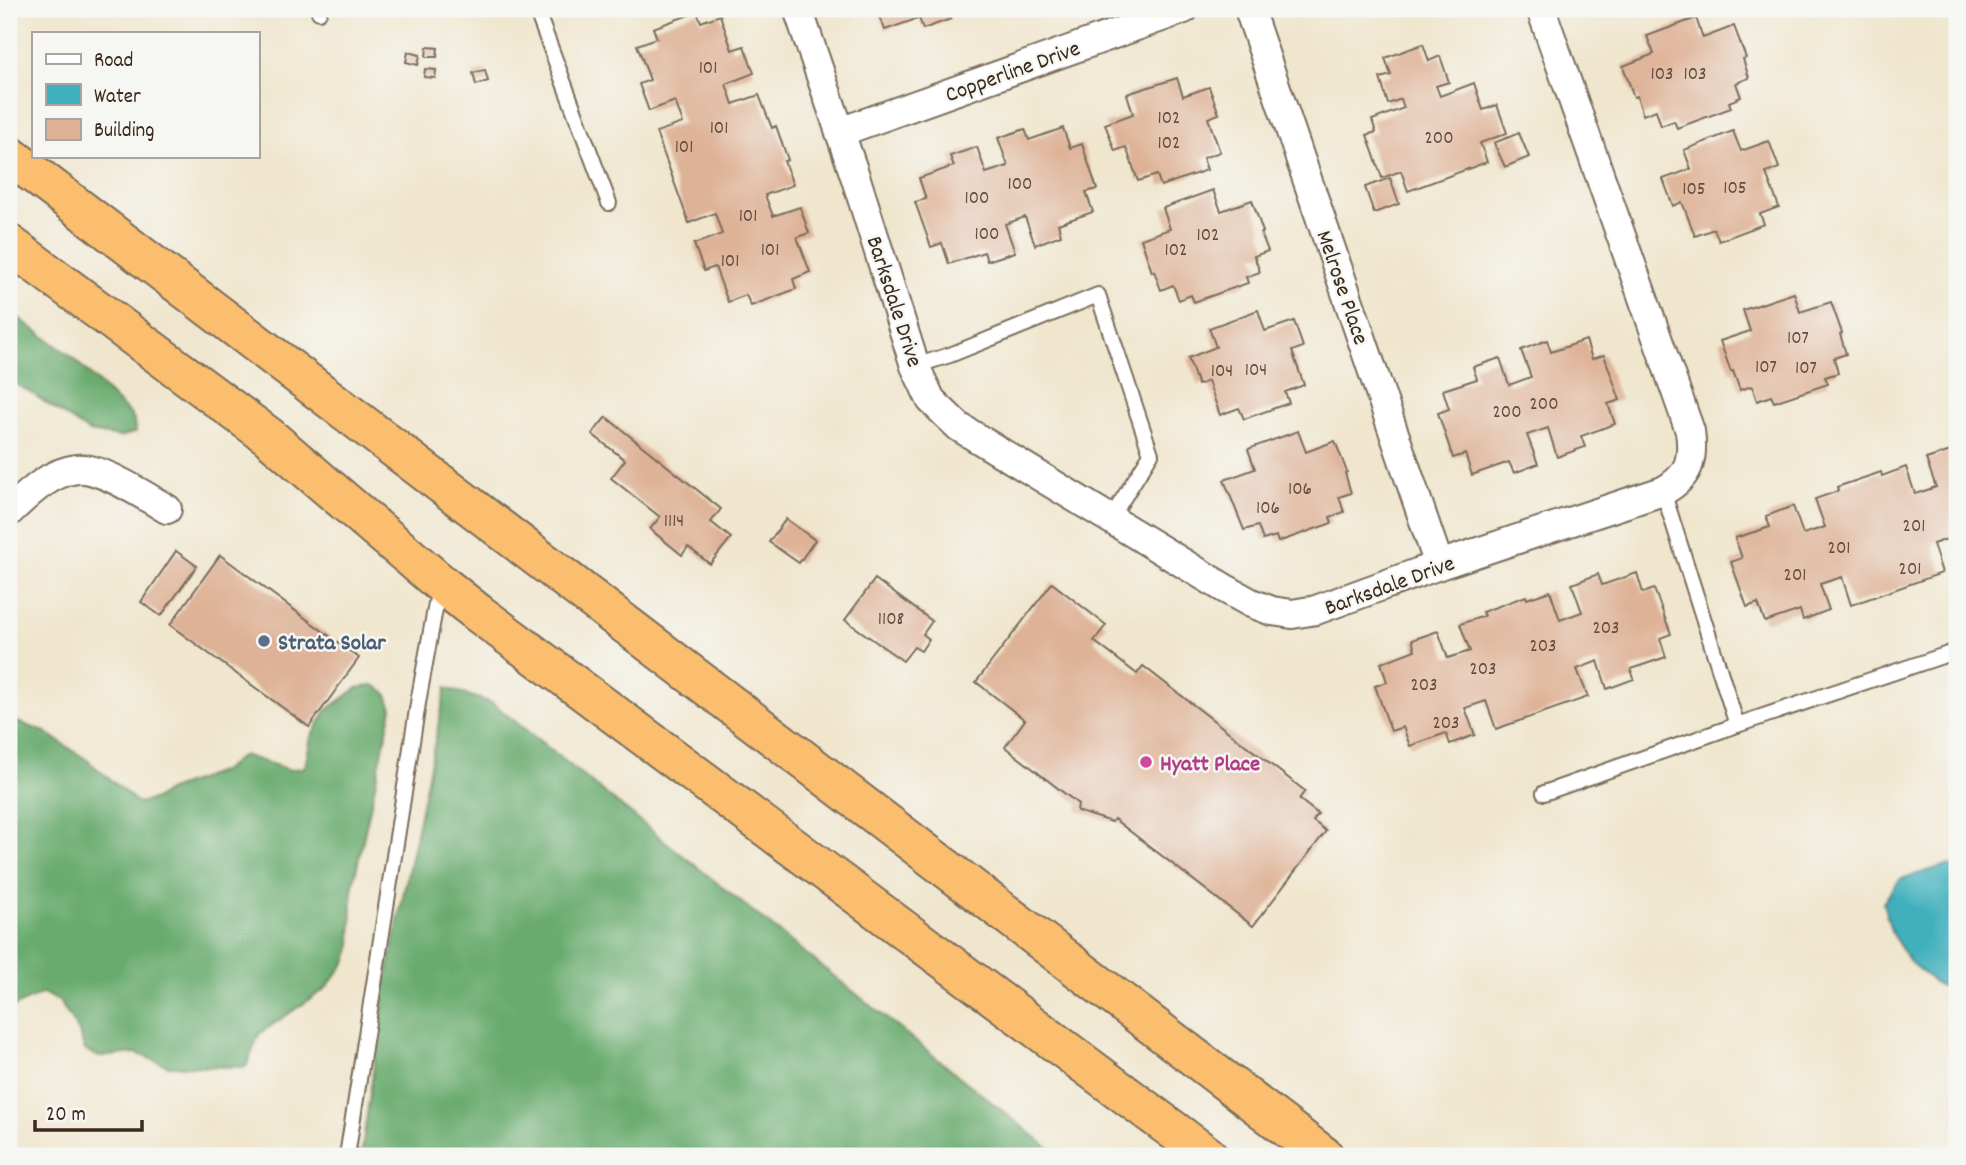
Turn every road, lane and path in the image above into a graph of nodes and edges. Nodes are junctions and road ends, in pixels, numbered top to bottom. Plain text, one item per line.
1 (536, 9) edge
2 (798, 9) edge
3 (1184, 9) edge
4 (1249, 9) edge
5 (1541, 9) edge
6 (840, 132) junction
7 (9, 155) edge
8 (609, 203) dead end
9 (9, 244) edge
10 (915, 366) junction
11 (1662, 491) junction
12 (167, 509) dead end
13 (9, 512) edge
14 (1111, 518) junction
15 (1439, 565) junction
16 (439, 582) junction
17 (1957, 651) edge
18 (1737, 725) junction
19 (1544, 793) dead end
20 (347, 1156) edge
21 (1208, 1156) edge
22 (1324, 1156) edge

1 - 8 lane
2 - 6 street, Barksdale Drive
3 - 6 street, Copperline Drive
4 - 15 street, Melrose Place
5 - 11 street, Barksdale Drive
6 - 10 street, Barksdale Drive
7 - 22 highway
9 - 16 highway
10 - 14 street, Barksdale Drive
10 - 14 lane
11 - 15 street, Barksdale Drive
11 - 18 lane
12 - 13 street
14 - 15 street, Barksdale Drive
16 - 20 lane
16 - 21 highway
17 - 18 lane
18 - 19 lane

